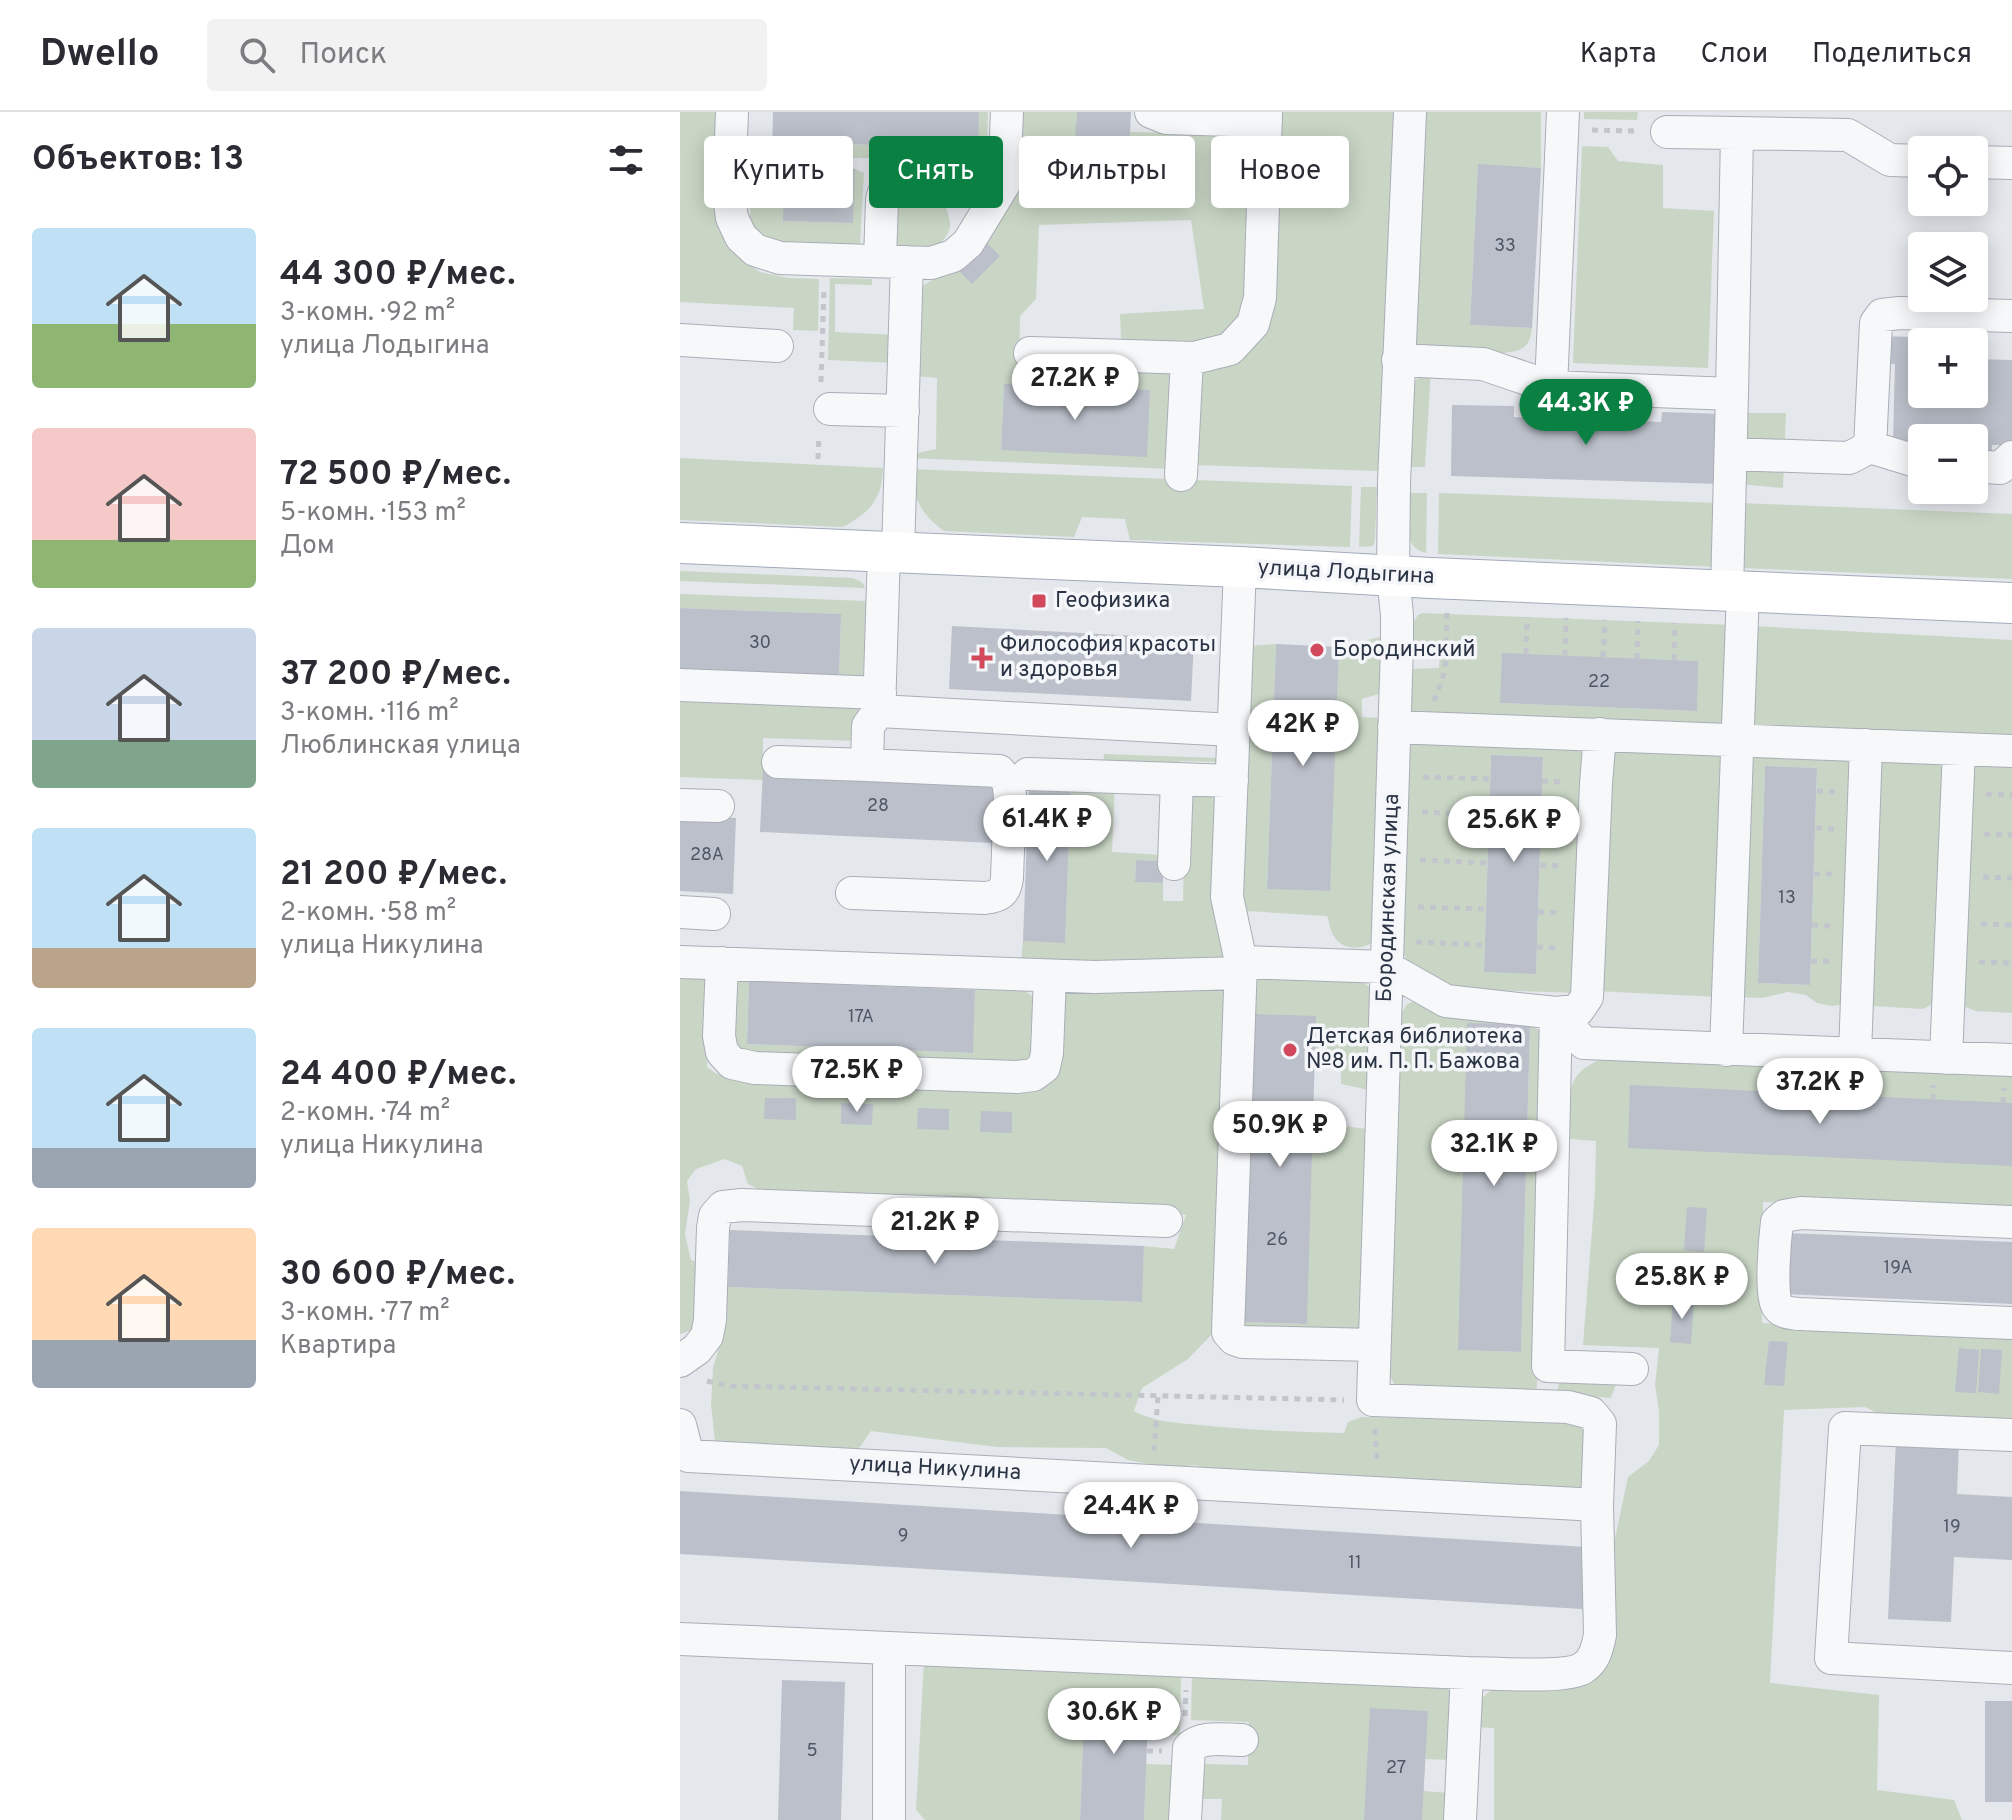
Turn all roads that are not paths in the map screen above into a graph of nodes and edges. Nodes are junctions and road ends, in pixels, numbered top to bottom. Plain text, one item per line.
1 (732, 112) edge
2 (1007, 112) edge
3 (1151, 112) edge
4 (1410, 112) edge
5 (1266, 116) edge
6 (1562, 121) edge
7 (1667, 132) road end
8 (1737, 133) junction
9 (1908, 161) edge
10 (1988, 162) edge
11 (2012, 163) edge
12 (1004, 184) junction
13 (894, 262) junction
14 (2012, 316) edge
15 (680, 340) edge
16 (777, 346) dead end
17 (1030, 353) dead end
18 (1187, 358) junction
19 (1398, 360) junction
20 (1551, 387) junction
21 (1732, 394) junction
22 (903, 411) junction
23 (823, 412) road end
24 (1870, 447) junction
25 (1731, 454) junction
26 (2012, 457) edge
27 (1908, 459) edge
28 (1988, 467) edge
29 (1181, 475) dead end
30 (680, 543) edge
31 (891, 552) junction
32 (1240, 567) junction
33 (1393, 576) junction
34 (1735, 591) junction
35 (2012, 603) edge
36 (680, 685) edge
37 (879, 702) junction
38 (1409, 727) junction
39 (1233, 730) junction
40 (1600, 734) junction
41 (1737, 740) junction
42 (1866, 745) junction
43 (1959, 749) junction
44 (2012, 751) edge
45 (778, 762) dead end
46 (867, 765) junction
47 (1028, 774) dead end
48 (1177, 779) junction
49 (1232, 781) junction
50 (680, 805) edge
51 (718, 806) dead end
52 (1174, 864) dead end
53 (852, 893) dead end
54 (680, 912) edge
55 (714, 914) dead end
56 (680, 962) edge
57 (722, 963) junction
58 (1241, 967) junction
59 (1386, 967) junction
60 (1050, 976) junction
61 (1556, 1013) junction
62 (1726, 1050) junction
63 (1855, 1055) junction
64 (1946, 1058) junction
65 (2012, 1060) edge
66 (1166, 1221) dead end
67 (2012, 1222) edge
68 (2012, 1323) edge
69 (1374, 1345) junction
70 (1548, 1366) junction
71 (1632, 1369) dead end
72 (692, 1371) edge
73 (1546, 1406) junction
74 (680, 1425) edge
75 (2012, 1435) edge
76 (1597, 1505) junction
77 (680, 1639) edge
78 (889, 1648) junction
79 (2012, 1668) edge
80 (1467, 1673) junction
81 (1242, 1740) dead end
82 (889, 1820) edge
83 (1185, 1820) edge
84 (1460, 1820) edge

1 - 13 street
2 - 12 street
3 - 5 street
4 - 19 street, Бородинская улица
5 - 18 street
6 - 20 street
7 - 8 street
8 - 9 street
8 - 21 street
10 - 11 street
12 - 13 street
12 - 13 street
13 - 22 street
14 - 24 street
15 - 16 street
17 - 18 street
18 - 29 street
19 - 20 street
19 - 33 street, Бородинская улица
20 - 21 street
21 - 25 street
22 - 23 street
22 - 31 street
24 - 25 street
24 - 27 street
25 - 34 street
26 - 28 street
30 - 31 main road, улица Лодыгина
31 - 32 main road, улица Лодыгина
31 - 37 street
32 - 33 main road, улица Лодыгина
32 - 39 street
33 - 34 main road, улица Лодыгина
33 - 38 street, Бородинская улица
34 - 35 main road, улица Лодыгина
34 - 41 street
36 - 37 street
37 - 39 street
37 - 46 street
38 - 40 street
38 - 59 street, Бородинская улица
39 - 49 street
40 - 41 street
40 - 61 street
41 - 42 street
41 - 62 street
42 - 43 street
42 - 63 street
43 - 44 street
43 - 64 street
45 - 46 street
46 - 53 street
47 - 48 street
48 - 49 street
48 - 52 street
49 - 58 street
50 - 51 street
54 - 55 street
56 - 57 street
57 - 60 street
57 - 60 street
58 - 59 street
58 - 60 street
58 - 69 street
59 - 61 street
59 - 69 street, Бородинская улица
61 - 62 street
61 - 70 street
62 - 63 street
63 - 64 street
64 - 65 street
66 - 72 street
67 - 68 street
69 - 73 street, Бородинская улица
70 - 71 street
70 - 73 street
73 - 76 street
74 - 76 street, улица Никулина
75 - 79 street
76 - 80 street
77 - 78 street
78 - 80 street
78 - 82 street
80 - 84 street
81 - 83 street

